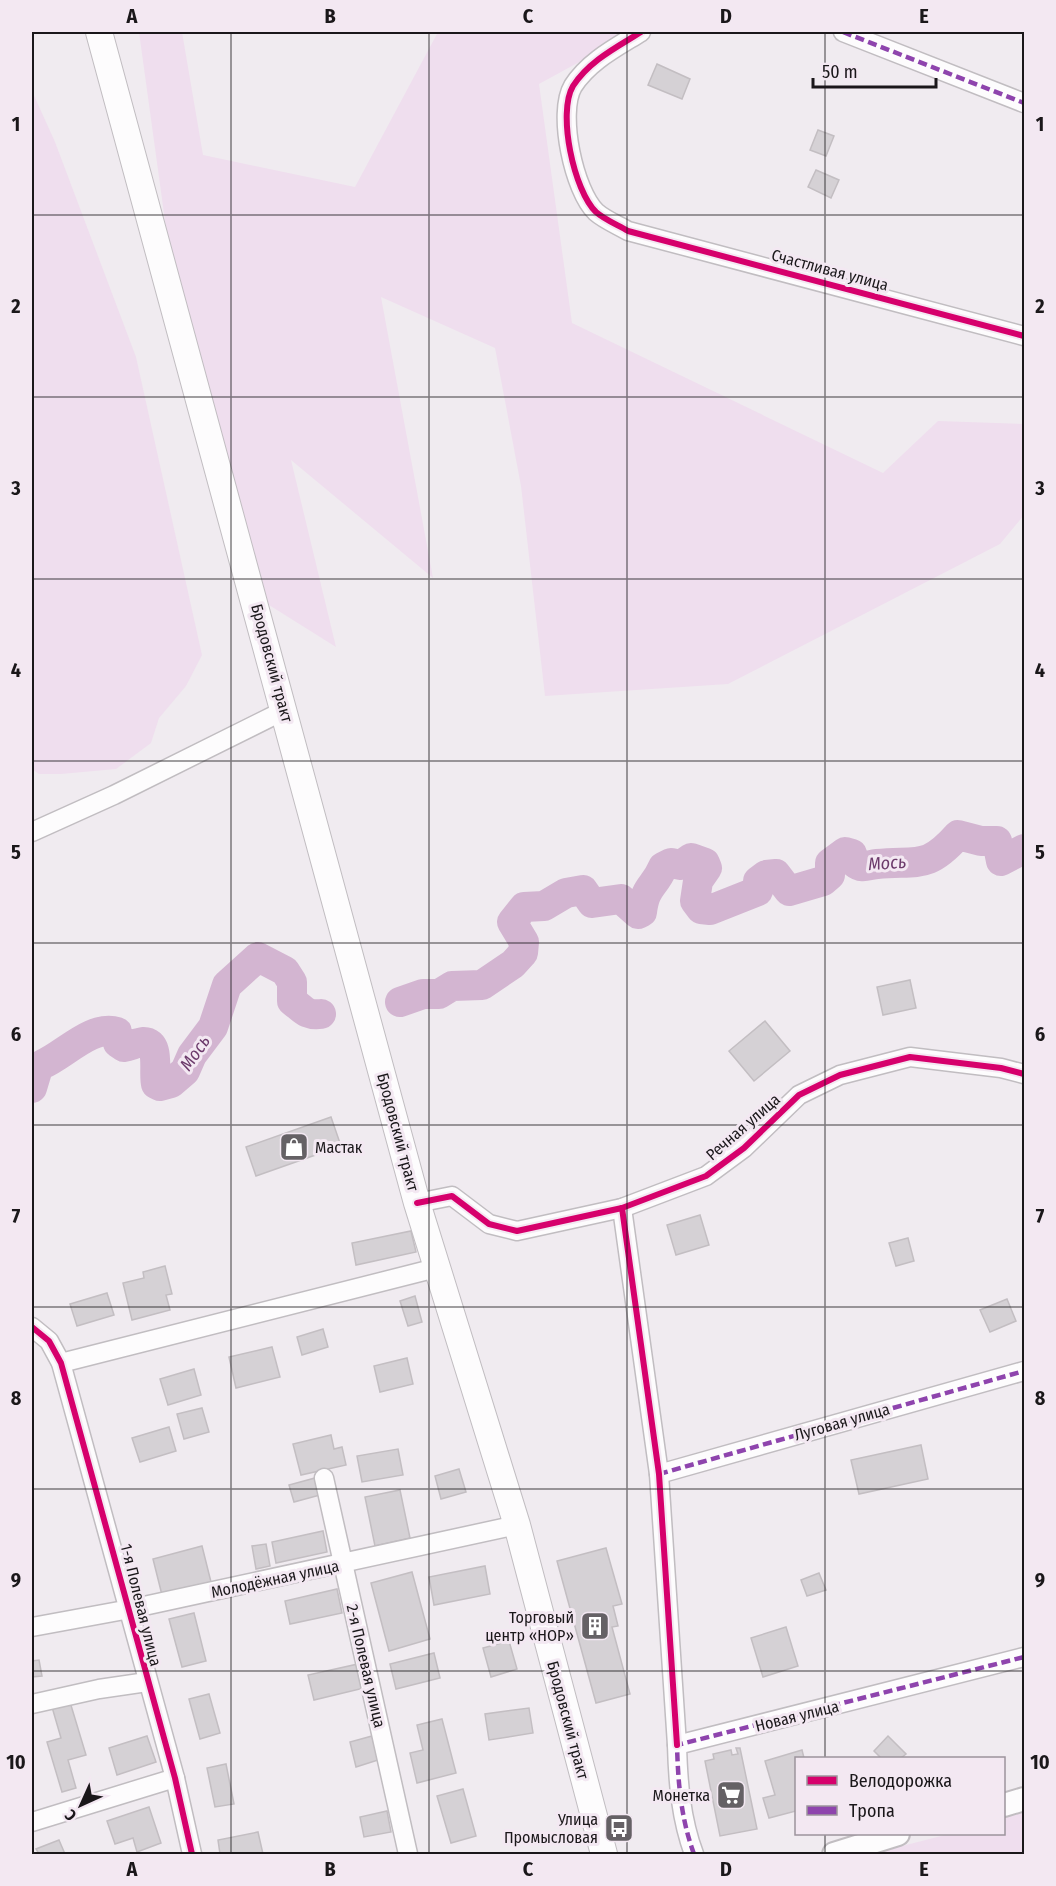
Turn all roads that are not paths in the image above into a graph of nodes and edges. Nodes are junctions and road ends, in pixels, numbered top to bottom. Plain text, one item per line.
1 (99, 32) edge
2 (641, 32) edge
3 (843, 32) edge
4 (1024, 103) edge
5 (1024, 336) edge
6 (285, 710) junction
7 (32, 832) edge
8 (1024, 1074) edge
9 (417, 1203) junction
10 (622, 1208) junction
11 (436, 1268) junction
12 (32, 1327) edge
13 (61, 1363) junction
14 (1024, 1371) edge
15 (659, 1474) junction
16 (324, 1478) dead end
17 (517, 1525) junction
18 (343, 1565) junction
19 (130, 1609) junction
20 (32, 1627) edge
21 (1024, 1657) edge
22 (147, 1682) junction
23 (32, 1704) edge
24 (677, 1745) junction
25 (175, 1778) junction
26 (1024, 1799) edge
27 (1005, 1805) edge
28 (32, 1822) edge
29 (892, 1835) edge
30 (192, 1854) edge
31 (408, 1854) edge
32 (604, 1854) edge
33 (694, 1854) edge
34 (834, 1854) edge

1 - 6 main road, Бродовский тракт
2 - 5 street, Счастливая улица
3 - 4 street
6 - 7 street
6 - 9 main road, Бродовский тракт
8 - 10 street, Речная улица
9 - 10 street, Речная улица
9 - 11 main road, Бродовский тракт
10 - 15 street
11 - 13 street
11 - 17 main road, Бродовский тракт
12 - 13 street, 1-я Полевая улица
13 - 19 street, 1-я Полевая улица
14 - 15 street, Луговая улица
15 - 24 street
16 - 18 street, 2-я Полевая улица
17 - 18 street, Молодёжная улица
17 - 32 main road, Бродовский тракт
18 - 19 street, Молодёжная улица
18 - 31 street, 2-я Полевая улица
19 - 20 street, Молодёжная улица
19 - 22 street, 1-я Полевая улица
21 - 24 street, Новая улица
22 - 23 street
22 - 25 street, 1-я Полевая улица
24 - 33 street
25 - 28 street
25 - 30 street, 1-я Полевая улица
26 - 27 street
29 - 34 street

